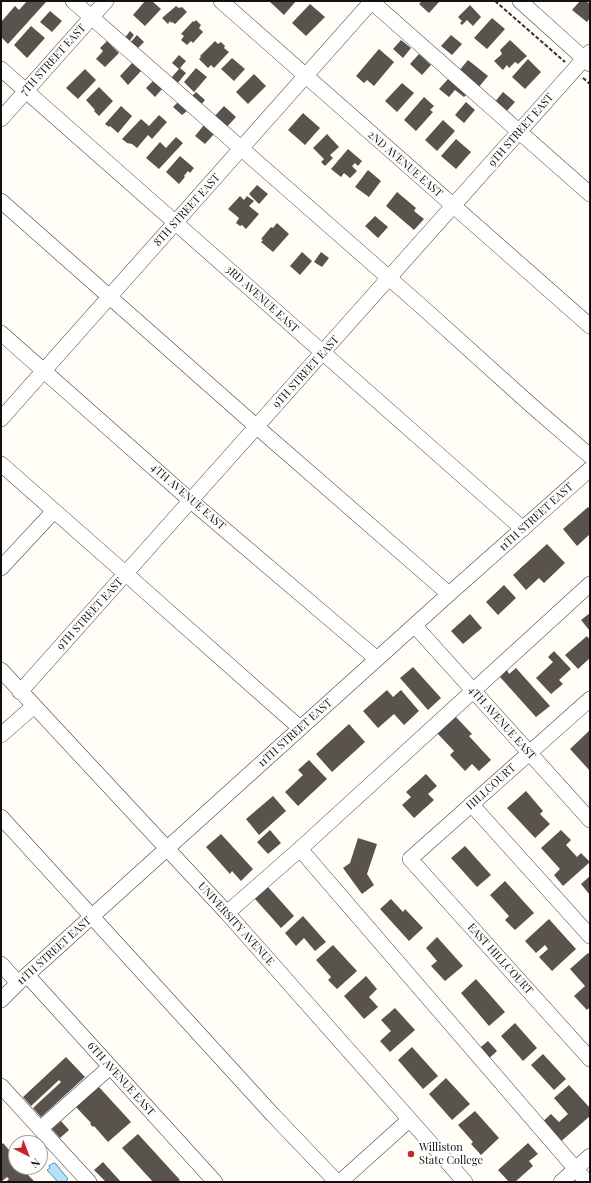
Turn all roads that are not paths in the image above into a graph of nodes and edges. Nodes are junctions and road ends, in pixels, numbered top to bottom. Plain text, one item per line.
1 (73, 1) edge
2 (106, 1) edge
3 (221, 1) edge
4 (371, 1) edge
5 (520, 1) edge
6 (91, 17) junction
7 (588, 58) edge
8 (1, 69) edge
9 (306, 76) junction
10 (26, 90) junction
11 (1, 118) edge
12 (520, 132) junction
13 (241, 149) junction
14 (590, 194) edge
15 (1, 200) edge
16 (454, 206) junction
17 (176, 222) junction
18 (389, 278) junction
19 (110, 297) junction
20 (590, 326) edge
21 (1, 333) edge
22 (323, 353) junction
23 (44, 371) junction
24 (1, 419) edge
25 (257, 427) junction
26 (590, 456) edge
27 (1, 464) edge
28 (590, 469) edge
29 (191, 501) junction
30 (54, 511) junction
31 (523, 529) junction
32 (1, 568) edge
33 (126, 574) junction
34 (590, 584) edge
35 (449, 594) junction
36 (415, 626) junction
37 (377, 659) junction
38 (1, 670) edge
39 (473, 690) junction
40 (20, 692) junction
41 (590, 699) edge
42 (34, 706) junction
43 (300, 728) junction
44 (1, 735) edge
45 (529, 753) junction
46 (471, 804) junction
47 (1, 817) edge
48 (590, 820) edge
49 (167, 848) junction
50 (300, 849) junction
51 (410, 859) joint
52 (227, 913) junction
53 (92, 916) junction
54 (590, 936) edge
55 (1, 964) edge
56 (23, 979) junction
57 (1, 1000) edge
58 (590, 1060) edge
59 (110, 1067) junction
60 (1, 1086) edge
61 (409, 1120) junction
62 (40, 1129) junction
63 (590, 1156) edge
64 (576, 1169) junction
65 (89, 1182) edge
66 (215, 1182) edge
67 (337, 1182) edge
68 (340, 1182) edge
69 (465, 1182) edge
70 (560, 1182) edge
71 (587, 1182) edge

1 - 6 street
2 - 6 street, 7TH STREET EAST
3 - 9 street, 2ND AVENUE EAST
4 - 9 street, 8TH STREET EAST
4 - 12 street
5 - 7 street
6 - 10 street, 7TH STREET EAST
6 - 13 street
7 - 12 street, 9TH STREET EAST
8 - 10 street, 3RD AVENUE EAST
9 - 13 street, 8TH STREET EAST
9 - 16 street, 2ND AVENUE EAST
10 - 11 street, 7TH STREET EAST
10 - 17 street, 3RD AVENUE EAST
12 - 14 street
12 - 16 street, 9TH STREET EAST
13 - 17 street, 8TH STREET EAST
13 - 18 street
15 - 19 street
16 - 18 street, 9TH STREET EAST
16 - 20 street, 2ND AVENUE EAST
17 - 19 street, 8TH STREET EAST
17 - 22 street, 3RD AVENUE EAST
18 - 22 street, 9TH STREET EAST
18 - 26 street
19 - 23 street, 8TH STREET EAST
19 - 25 street
21 - 23 street, 4TH AVENUE EAST
22 - 25 street, 9TH STREET EAST
22 - 31 street, 3RD AVENUE EAST
23 - 24 street, 8TH STREET EAST
23 - 29 street, 4TH AVENUE EAST
25 - 29 street, 9TH STREET EAST
25 - 35 street
27 - 30 street
28 - 31 street, 11TH STREET EAST
29 - 33 street, 9TH STREET EAST
29 - 37 street, 4TH AVENUE EAST
30 - 32 street
30 - 33 street
31 - 35 street, 11TH STREET EAST
33 - 40 street, 9TH STREET EAST
33 - 43 street
34 - 39 street
35 - 36 street, 11TH STREET EAST
36 - 37 street, 11TH STREET EAST
36 - 39 street, 4TH AVENUE EAST
37 - 43 street, 11TH STREET EAST
38 - 40 street, UNIVERSITY AVENUE
39 - 45 street, 4TH AVENUE EAST
39 - 50 street
40 - 42 street, UNIVERSITY AVENUE
41 - 45 street, HILLCOURT
42 - 44 street
42 - 49 street, UNIVERSITY AVENUE
43 - 49 street, 11TH STREET EAST
45 - 46 street, HILLCOURT
45 - 48 street, 4TH AVENUE EAST
46 - 51 street, HILLCOURT
46 - 54 street
47 - 53 street
49 - 52 street, UNIVERSITY AVENUE
49 - 53 street, 11TH STREET EAST
50 - 52 street
50 - 64 street
51 - 58 street, EAST HILLCOURT
52 - 61 street, UNIVERSITY AVENUE
53 - 56 street, 11TH STREET EAST
53 - 67 street
55 - 56 street, 6TH AVENUE EAST
56 - 57 street, 11TH STREET EAST
56 - 59 street, 6TH AVENUE EAST
59 - 62 street
59 - 66 street, 6TH AVENUE EAST
60 - 62 street
61 - 68 street
61 - 69 street, UNIVERSITY AVENUE
62 - 65 street
63 - 64 street
64 - 70 street
64 - 71 street

